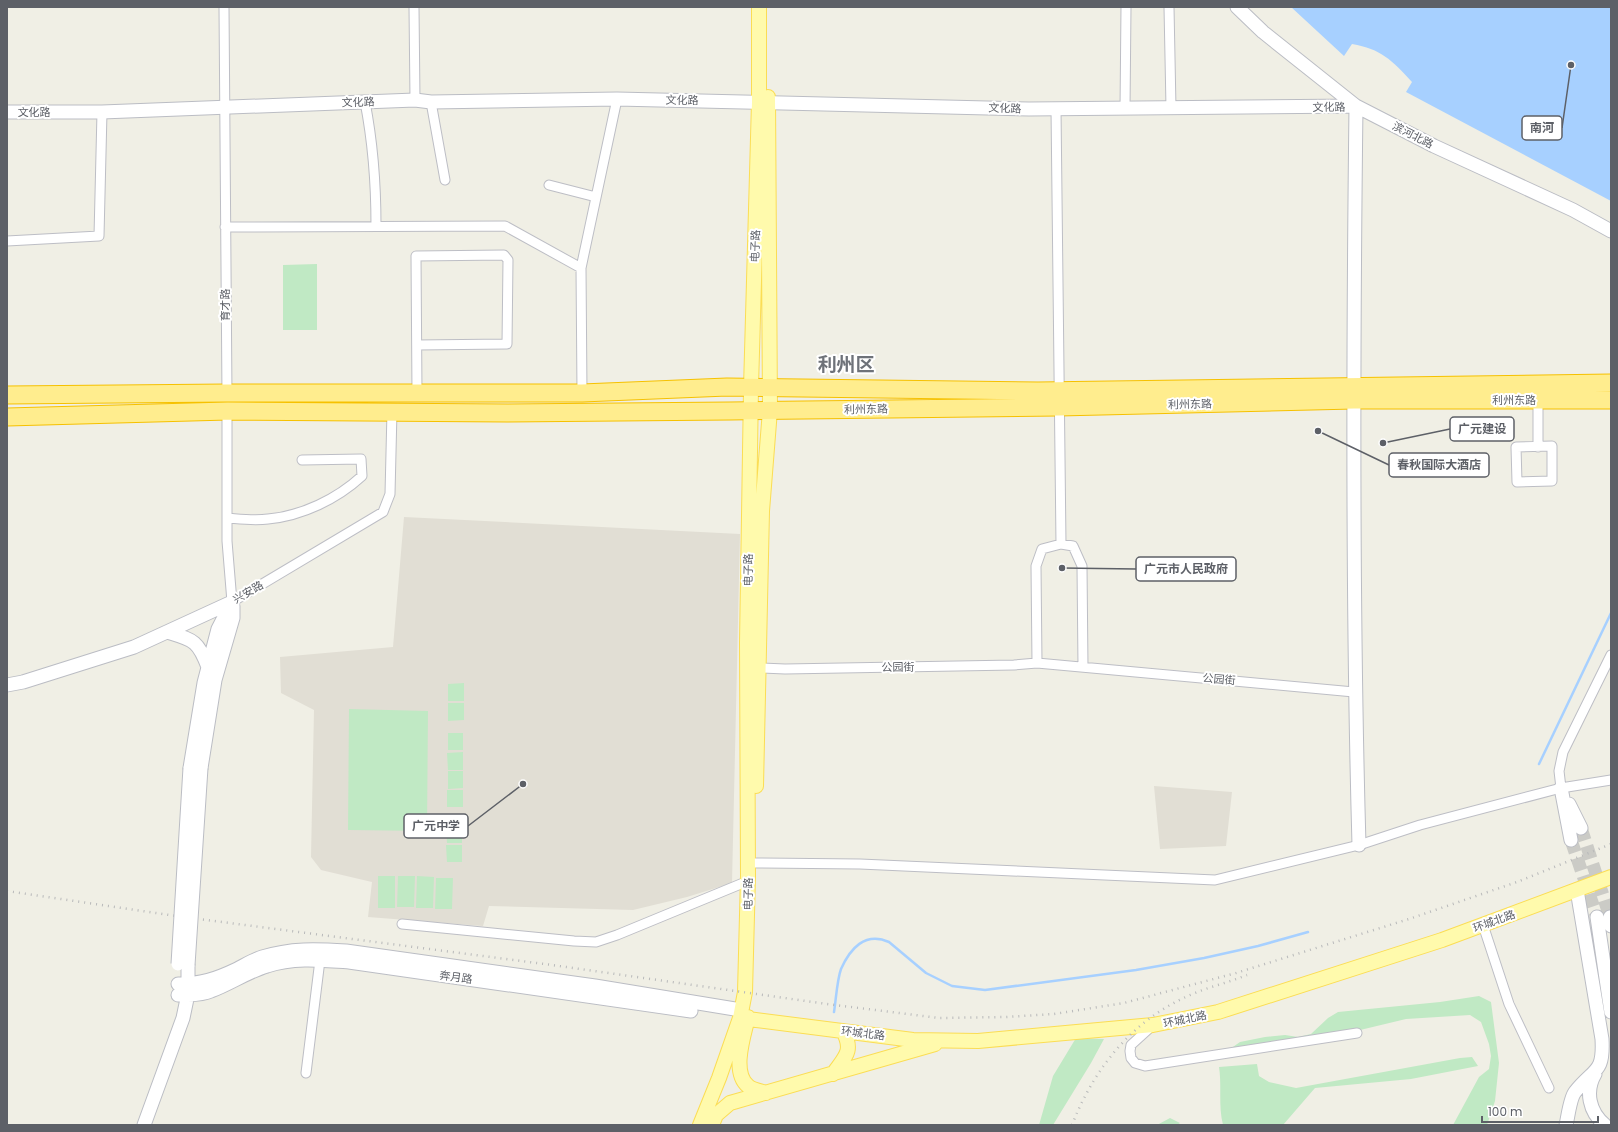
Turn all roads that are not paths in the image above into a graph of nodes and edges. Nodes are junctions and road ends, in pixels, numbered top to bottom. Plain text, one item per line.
1 (224, 7) edge
2 (414, 7) edge
3 (759, 7) edge
4 (769, 7) edge
5 (1126, 7) edge
6 (1169, 7) edge
7 (1237, 7) edge
8 (616, 99) junction
9 (415, 100) junction
10 (365, 102) junction
11 (431, 102) junction
12 (763, 102) junction
13 (1356, 106) junction
14 (224, 107) junction
15 (1171, 108) junction
16 (1056, 109) junction
17 (1125, 109) junction
18 (7, 112) edge
19 (102, 112) junction
20 (445, 180) dead end
21 (549, 185) dead end
22 (596, 197) junction
23 (376, 226) junction
24 (225, 227) junction
25 (1611, 231) edge
26 (7, 241) edge
27 (581, 268) junction
28 (417, 345) junction
29 (1611, 383) edge
30 (751, 388) junction
31 (770, 388) junction
32 (1058, 390) junction
33 (200, 393) junction
34 (226, 393) junction
35 (265, 393) junction
36 (417, 393) junction
37 (582, 393) junction
38 (1354, 393) junction
39 (7, 395) edge
40 (1538, 400) junction
41 (1611, 400) edge
42 (1059, 407) junction
43 (770, 410) junction
44 (228, 411) junction
45 (265, 411) junction
46 (392, 411) junction
47 (751, 411) junction
48 (199, 412) junction
49 (7, 417) edge
50 (1538, 447) junction
51 (302, 460) dead end
52 (227, 518) junction
53 (1061, 544) junction
54 (232, 602) junction
55 (167, 632) junction
56 (1611, 655) edge
57 (1037, 663) junction
58 (208, 667) junction
59 (1083, 667) junction
60 (759, 668) junction
61 (7, 685) edge
62 (1354, 692) junction
63 (196, 768) junction
64 (1611, 780) edge
65 (1561, 788) junction
66 (1581, 828) tunnel mouth
67 (1571, 840) tunnel mouth
68 (1359, 845) junction
69 (755, 863) junction
70 (1611, 877) edge
71 (748, 881) junction
72 (1577, 890) junction
73 (1606, 920) tunnel mouth
74 (402, 924) dead end
75 (1484, 925) junction
76 (320, 960) junction
77 (183, 989) junction
78 (1611, 1012) edge
79 (743, 1015) junction
80 (764, 1021) junction
81 (1153, 1025) junction
82 (843, 1031) junction
83 (1357, 1034) dead end
84 (949, 1040) junction
85 (740, 1050) junction
86 (1609, 1058) edge
87 (1597, 1071) junction
88 (306, 1073) dead end
89 (833, 1074) junction
90 (1549, 1088) dead end
91 (766, 1093) junction
92 (144, 1125) edge
93 (700, 1125) edge
94 (712, 1125) edge
95 (1566, 1125) edge
96 (1605, 1125) edge

1 - 14 street, 育才路
2 - 9 street
3 - 12 main road, 电子路
4 - 12 main road, 电子路
5 - 17 street
6 - 15 street
7 - 13 street, 滨河北路
8 - 11 street, 文化路
8 - 12 street, 文化路
8 - 22 street
9 - 10 street, 文化路
9 - 11 street, 文化路
10 - 14 street, 文化路
10 - 23 street
11 - 20 street
12 - 16 street, 文化路
12 - 30 main road, 电子路
12 - 31 main road, 电子路
13 - 15 street, 文化路
13 - 25 street, 滨河北路
13 - 38 street
14 - 19 street, 文化路
14 - 24 street, 育才路
15 - 17 street, 文化路
16 - 17 street, 文化路
16 - 32 street
18 - 19 street, 文化路
19 - 26 street
21 - 22 street
22 - 27 street
23 - 24 street
23 - 27 street
24 - 34 street, 育才路
27 - 37 street
28 - 28 street
28 - 36 street
29 - 38 highway, 利州东路
30 - 31 highway, 利州东路
30 - 37 highway, 利州东路
30 - 47 main road, 电子路
31 - 32 highway, 利州东路
31 - 43 main road, 电子路
32 - 38 highway, 利州东路
32 - 42 street
33 - 34 highway, 利州东路
33 - 39 highway, 利州东路
33 - 48 main road
34 - 35 highway, 利州东路
34 - 44 street, 育才路
35 - 36 highway, 利州东路
35 - 45 main road
36 - 37 highway, 利州东路
38 - 40 highway, 利州东路
38 - 42 highway, 利州东路
38 - 62 street
40 - 41 highway, 利州东路
40 - 50 street
42 - 43 highway, 利州东路
42 - 53 street
43 - 47 highway, 利州东路
43 - 60 main road, 电子路
44 - 45 highway, 利州东路
44 - 48 highway, 利州东路
44 - 52 street, 育才路
45 - 46 highway, 利州东路
46 - 47 highway, 利州东路
46 - 54 street, 兴安路
47 - 71 main road, 电子路
48 - 49 highway, 利州东路
50 - 50 street
51 - 52 street
52 - 54 street, 育才路
53 - 57 street
53 - 59 street
54 - 55 street, 兴安路
54 - 58 street
54 - 63 street
55 - 58 street
55 - 61 street, 兴安路
56 - 65 street
57 - 59 street, 公园街
57 - 60 street, 公园街
58 - 63 street
59 - 62 street, 公园街
60 - 69 main road, 电子路
62 - 68 street
63 - 77 street, bridge
64 - 65 street
65 - 66 street
65 - 67 street
65 - 68 street
68 - 69 street
69 - 79 main road, 电子路
70 - 72 main road, 环城北路
71 - 74 street
71 - 79 main road, 电子路
72 - 75 main road, 环城北路
72 - 87 street
73 - 78 street
75 - 81 main road, 环城北路
75 - 90 street
76 - 77 street, 奔月路
76 - 79 street, 奔月路
76 - 88 street
77 - 79 street
77 - 92 street
79 - 80 main road, 环城北路
79 - 85 main road
79 - 93 main road, 电子路
80 - 82 main road, 环城北路
80 - 85 main road
81 - 83 street
81 - 84 main road, 环城北路
82 - 84 main road, 环城北路
82 - 89 main road
84 - 89 main road
85 - 91 main road
86 - 87 street
87 - 95 street
87 - 96 street
89 - 91 main road
91 - 94 main road

